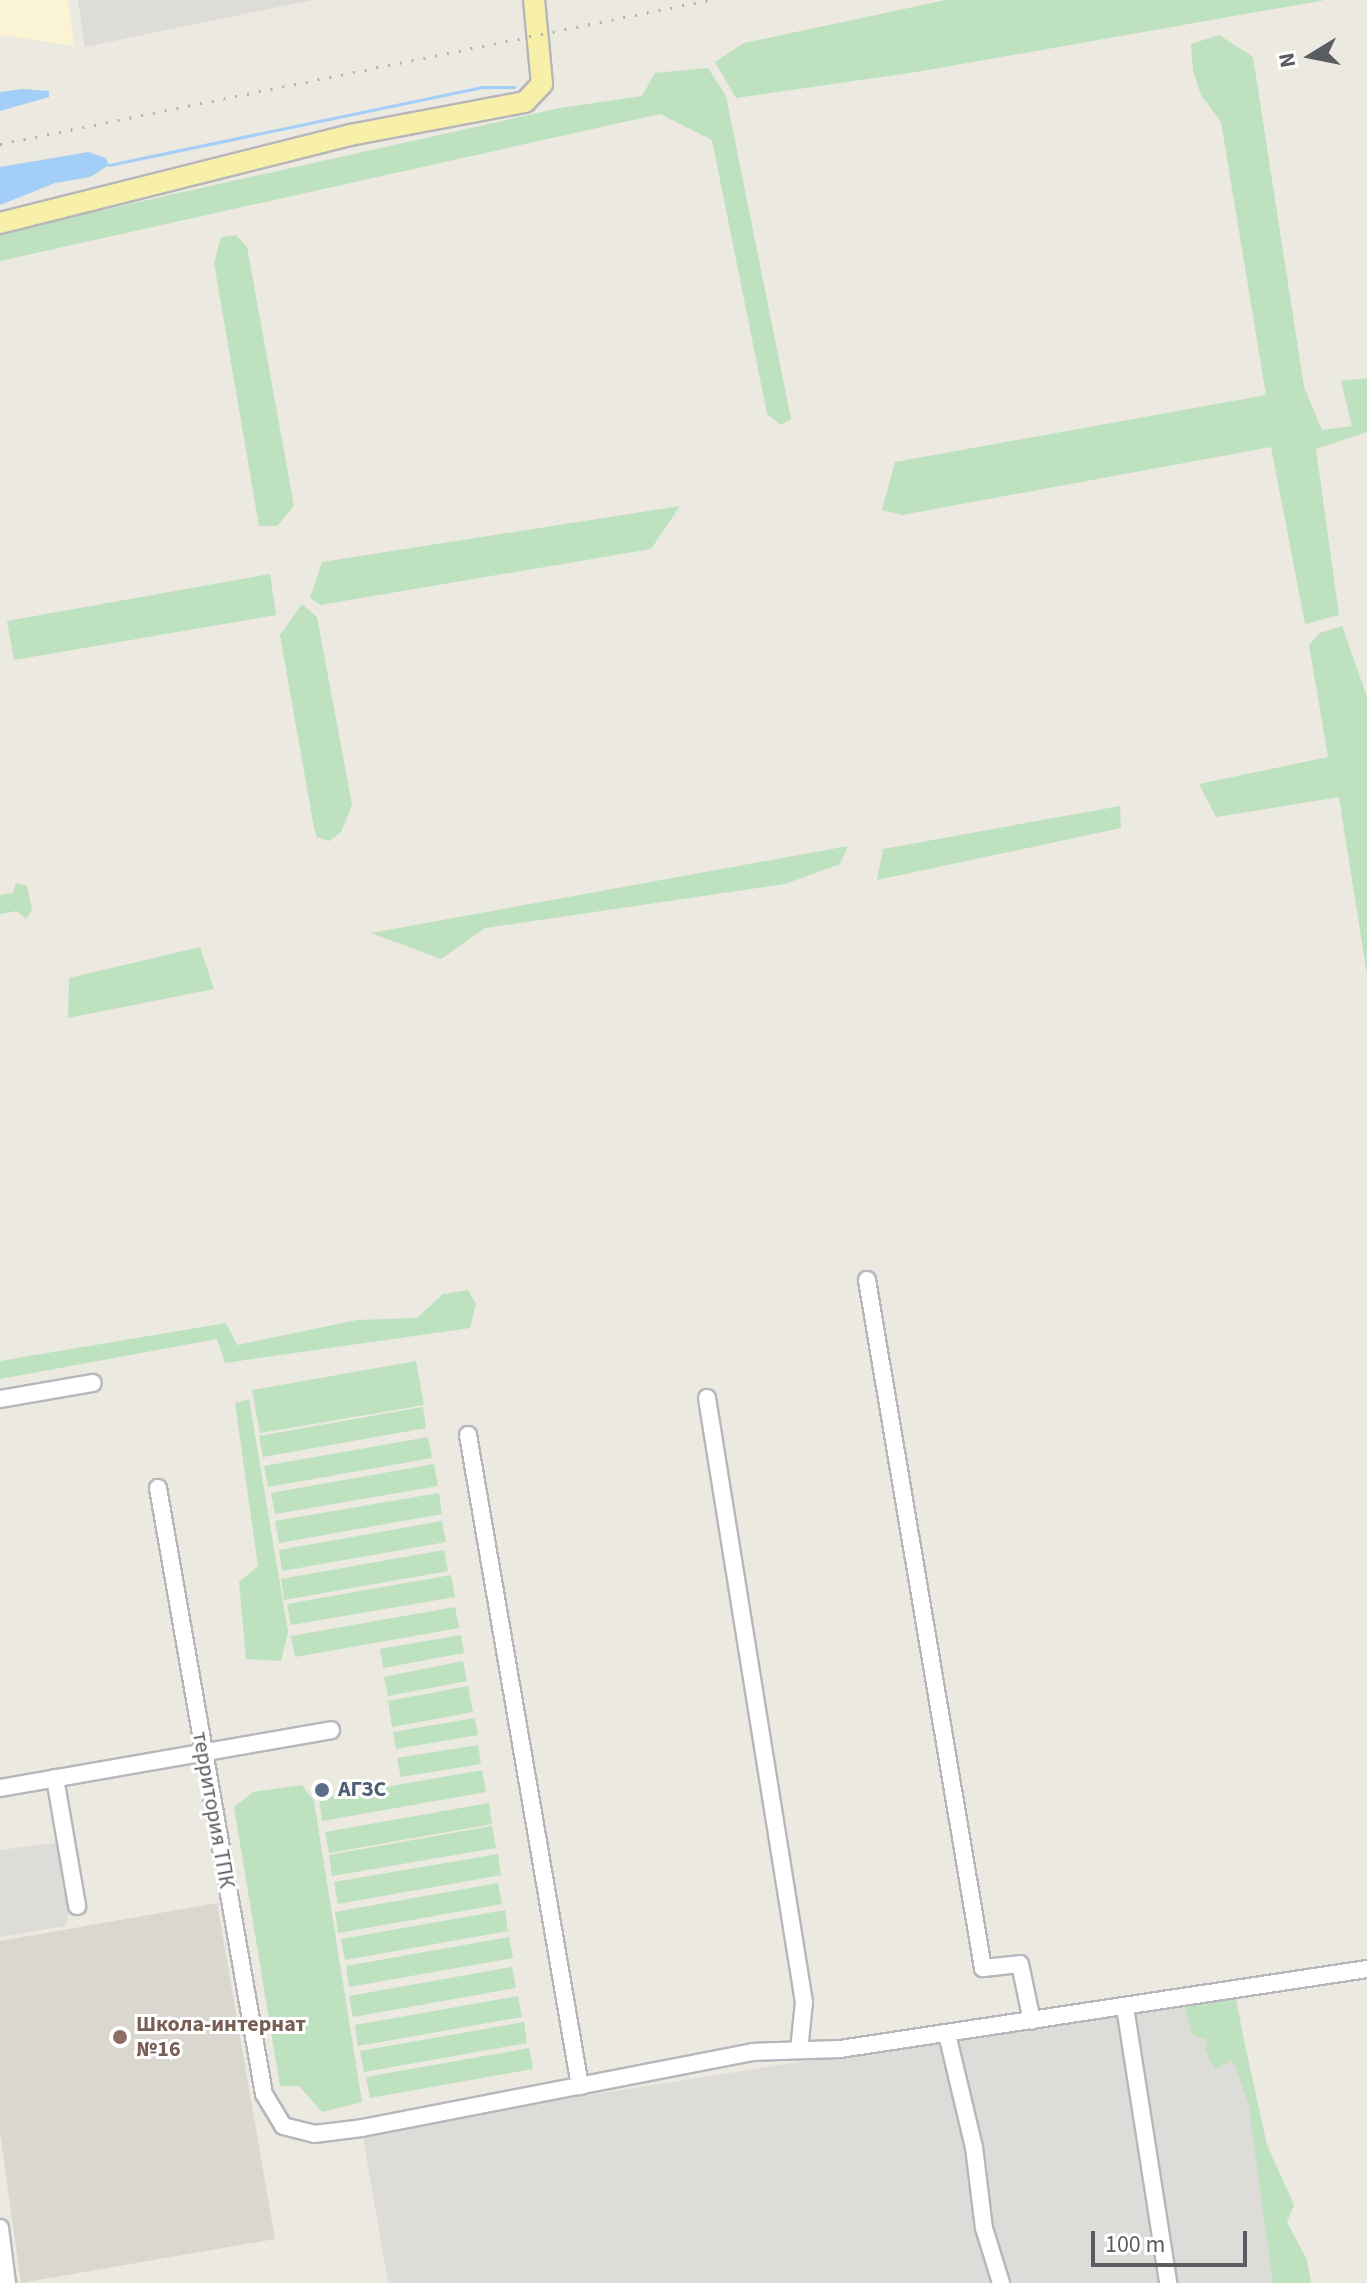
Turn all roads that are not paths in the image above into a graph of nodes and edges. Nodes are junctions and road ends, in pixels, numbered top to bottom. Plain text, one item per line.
1 (534, 0) edge
2 (0, 223) edge
3 (867, 1280) dead end
4 (93, 1383) dead end
5 (707, 1398) dead end
6 (0, 1399) edge
7 (468, 1435) dead end
8 (158, 1488) dead end
9 (331, 1730) dead end
10 (203, 1751) junction
11 (55, 1778) junction
12 (0, 1788) edge
13 (77, 1906) dead end
14 (1367, 1969) edge
15 (1125, 2007) junction
16 (1032, 2021) junction
17 (947, 2034) junction
18 (799, 2050) junction
19 (580, 2086) junction
20 (0, 2228) edge
21 (7, 2283) edge
22 (1001, 2283) edge
23 (1168, 2283) edge

1 - 2 main road
3 - 16 street
4 - 6 street
5 - 18 street
7 - 19 street
8 - 10 street, территория ТПК
9 - 10 street
10 - 11 street
10 - 19 street, территория ТПК
11 - 12 street
11 - 13 street
14 - 15 street
15 - 16 street
15 - 23 street
16 - 17 street
17 - 18 street
17 - 22 street
18 - 19 street
20 - 21 street

